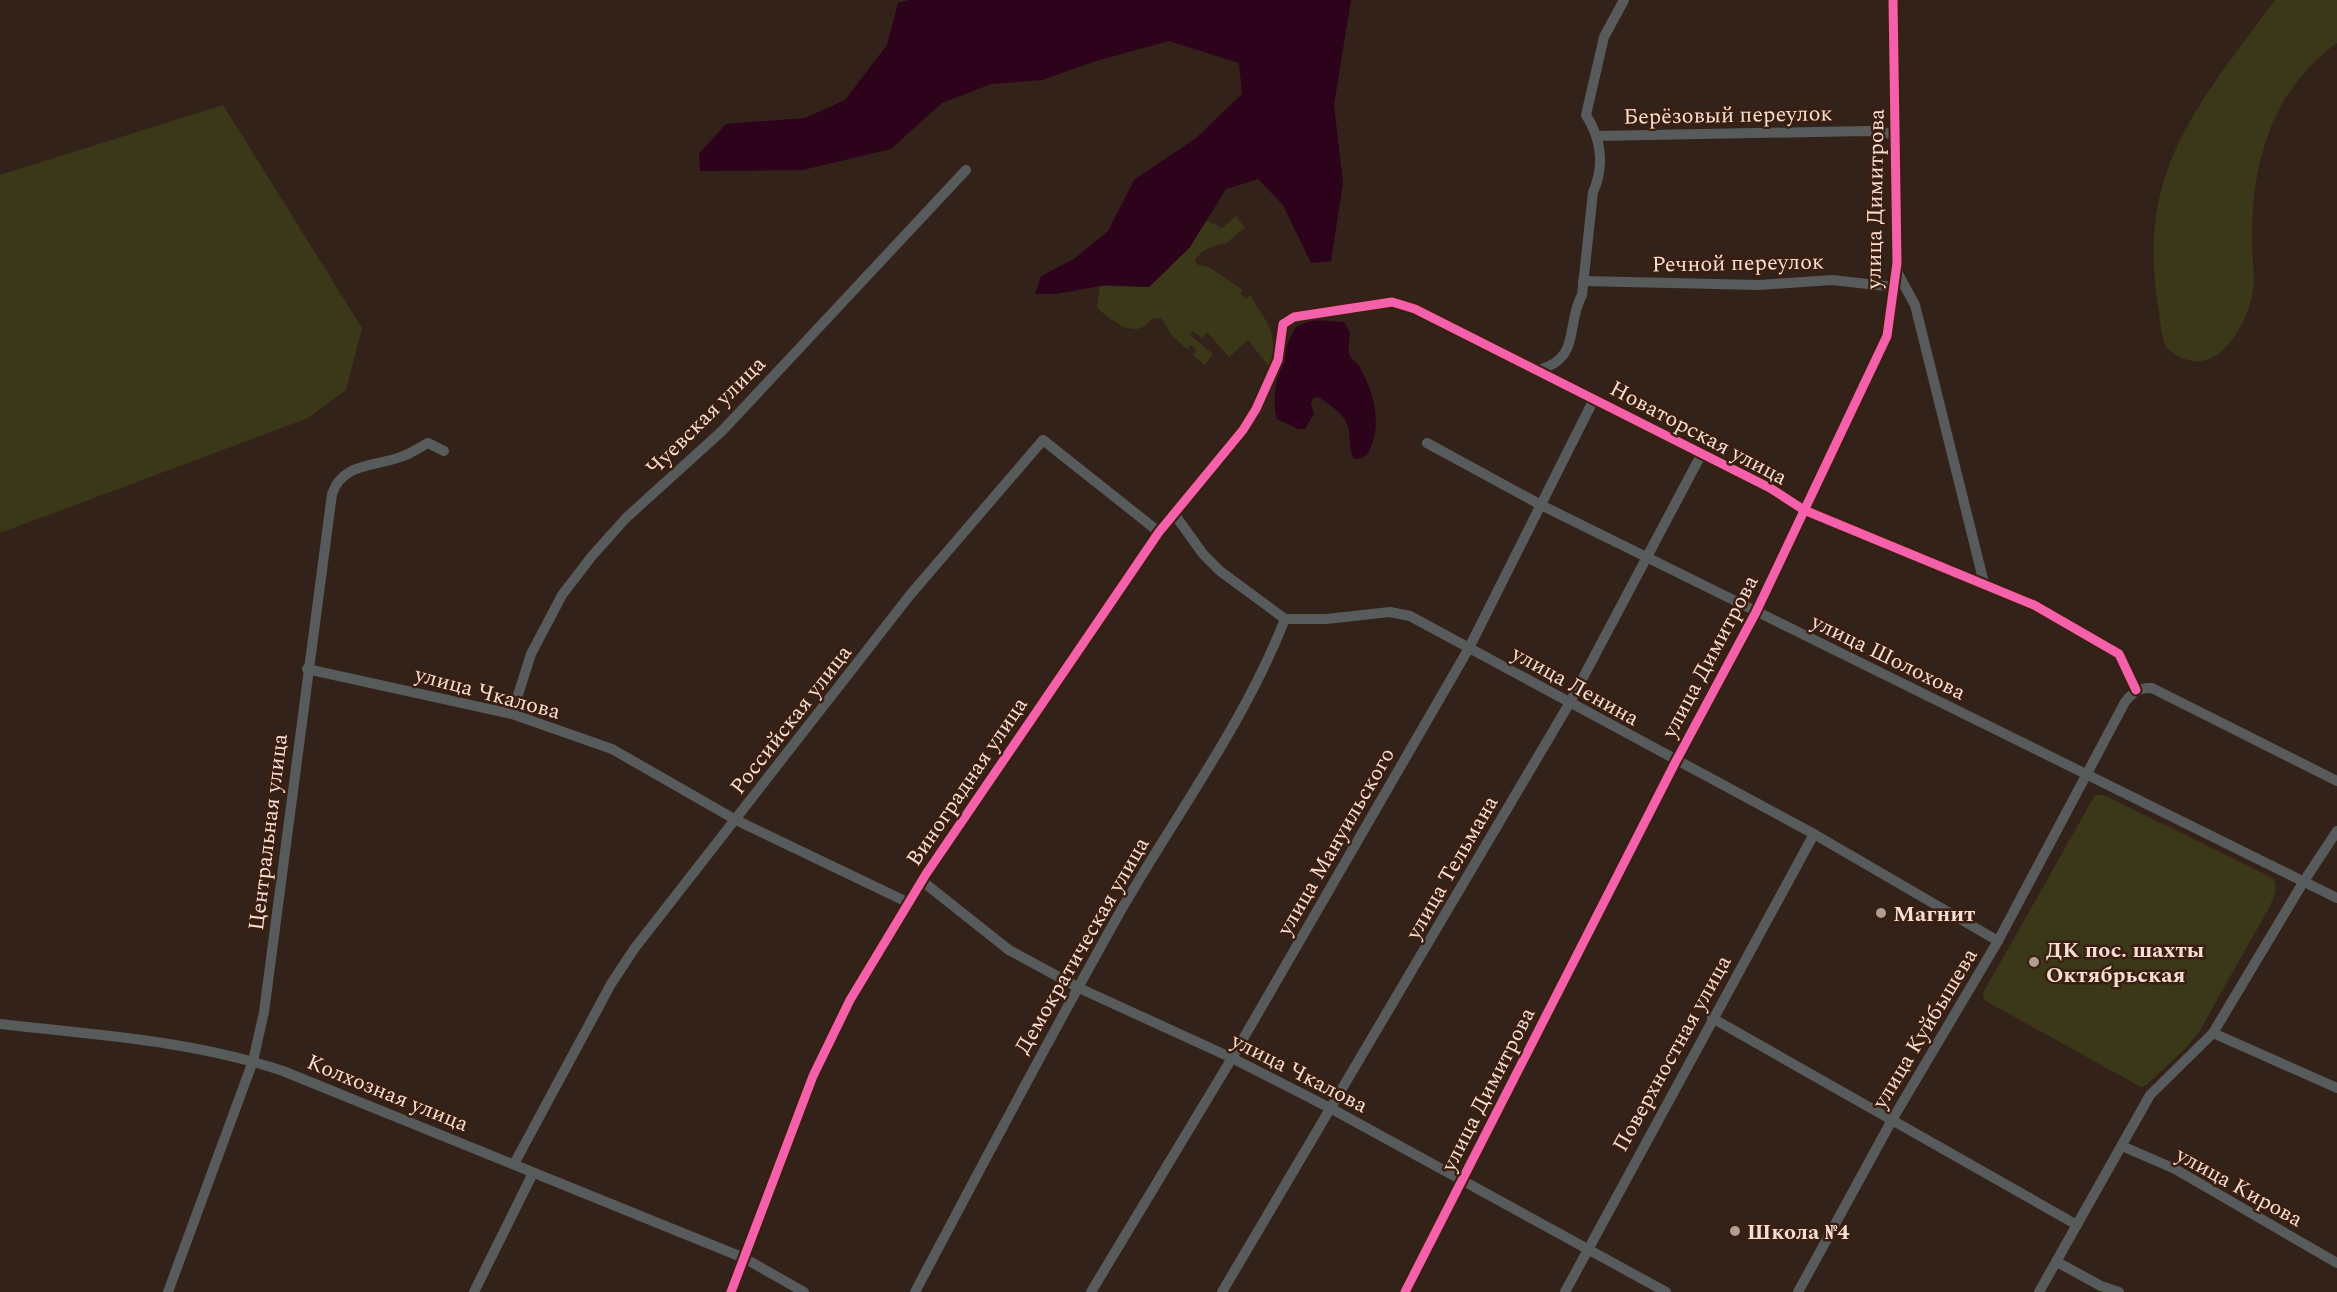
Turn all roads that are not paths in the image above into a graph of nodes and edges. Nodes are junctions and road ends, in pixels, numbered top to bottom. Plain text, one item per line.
1 (1624, 0) edge
2 (1893, 0) edge
3 (1895, 134) junction
4 (1597, 136) junction
5 (966, 170) dead end
6 (1896, 270) junction
7 (1583, 281) junction
8 (1894, 287) junction
9 (1283, 324) joint
10 (1539, 370) junction
11 (1594, 399) junction
12 (1427, 443) dead end
13 (444, 451) dead end
14 (1701, 455) junction
15 (1541, 505) junction
16 (1804, 510) junction
17 (1175, 515) junction
18 (1159, 532) junction
19 (1647, 556) junction
20 (1984, 583) junction
21 (1756, 612) junction
22 (1285, 619) junction
23 (1469, 648) junction
24 (307, 669) junction
25 (2136, 690) junction
26 (1569, 704) junction
27 (512, 714) junction
28 (1676, 761) junction
29 (2086, 775) junction
30 (2337, 781) edge
31 (736, 820) junction
32 (2337, 831) edge
33 (1814, 834) junction
34 (922, 881) junction
35 (2304, 881) junction
36 (2337, 898) edge
37 (909, 903) junction
38 (1998, 941) junction
39 (1079, 988) junction
40 (1712, 1018) junction
41 (0, 1024) edge
42 (2213, 1034) junction
43 (1232, 1058) junction
44 (253, 1061) junction
45 (2337, 1088) edge
46 (1332, 1109) junction
47 (1892, 1120) junction
48 (2122, 1146) junction
49 (514, 1164) junction
50 (533, 1173) junction
51 (1463, 1180) junction
52 (2077, 1225) junction
53 (1586, 1249) junction
54 (744, 1258) junction
55 (2057, 1262) junction
56 (2337, 1263) edge
57 (168, 1292) edge
58 (474, 1292) edge
59 (731, 1292) edge
60 (804, 1292) edge
61 (915, 1292) edge
62 (1091, 1292) edge
63 (1222, 1292) edge
64 (1405, 1292) edge
65 (1564, 1292) edge
66 (1666, 1292) edge
67 (1798, 1292) edge
68 (2039, 1292) edge
69 (2119, 1292) edge

1 - 4 street
2 - 3 street, улица Димитрова
3 - 4 street, Берёзовый переулок
3 - 6 street, улица Димитрова
4 - 7 street
5 - 27 street, Чуевская улица
6 - 8 street, улица Димитрова
6 - 20 street
7 - 8 street, Речной переулок
7 - 10 street
8 - 16 street, улица Димитрова
9 - 10 street, Новаторская улица
9 - 17 street, Виноградная улица
10 - 11 street, Новаторская улица
11 - 14 street, Новаторская улица
11 - 15 street, улица Мануильского
12 - 15 street, улица Шолохова
13 - 24 street, Центральная улица
14 - 16 street, Новаторская улица
14 - 19 street, улица Тельмана
15 - 19 street, улица Шолохова
15 - 23 street, улица Мануильского
16 - 20 street, Новаторская улица
16 - 21 street, улица Димитрова
17 - 18 street, Виноградная улица
17 - 22 street
18 - 31 street, Российская улица
18 - 34 street, Виноградная улица
19 - 21 street, улица Шолохова
19 - 26 street, улица Тельмана
20 - 25 street, Новаторская улица
21 - 28 street, улица Димитрова
21 - 29 street, улица Шолохова
22 - 23 street, улица Ленина
22 - 39 street, Демократическая улица
23 - 26 street, улица Ленина
23 - 43 street, улица Мануильского
24 - 27 street, улица Чкалова
24 - 44 street, Центральная улица
25 - 29 street, улица Куйбышева
25 - 30 street
26 - 28 street, улица Ленина
26 - 46 street, улица Тельмана
27 - 31 street, улица Чкалова
28 - 33 street, улица Ленина
28 - 51 street, улица Димитрова
29 - 35 street, улица Шолохова
29 - 38 street, улица Куйбышева
31 - 37 street, улица Чкалова
31 - 49 street, Российская улица
32 - 35 street
33 - 38 street, улица Ленина
33 - 40 street, Поверхностная улица
34 - 37 street, Виноградная улица
34 - 39 street, улица Чкалова
35 - 36 street, улица Шолохова
35 - 42 street
37 - 54 street, Виноградная улица
38 - 47 street, улица Куйбышева
39 - 43 street, улица Чкалова
39 - 61 street, Демократическая улица
40 - 47 street
40 - 53 street, Поверхностная улица
41 - 44 street, Колхозная улица
42 - 45 street
42 - 48 street
43 - 46 street, улица Чкалова
43 - 62 street, улица Мануильского
44 - 49 street, Колхозная улица
44 - 57 street, Центральная улица
46 - 51 street, улица Чкалова
46 - 63 street, улица Тельмана
47 - 52 street
47 - 67 street, улица Куйбышева
48 - 52 street
48 - 56 street, улица Кирова
49 - 50 street, Колхозная улица
50 - 54 street, Колхозная улица
50 - 58 street
51 - 53 street, улица Чкалова
51 - 64 street, улица Димитрова
52 - 55 street
53 - 65 street, Поверхностная улица
53 - 66 street, улица Чкалова
54 - 59 street, Виноградная улица
54 - 60 street, Колхозная улица
55 - 68 street
55 - 69 street

